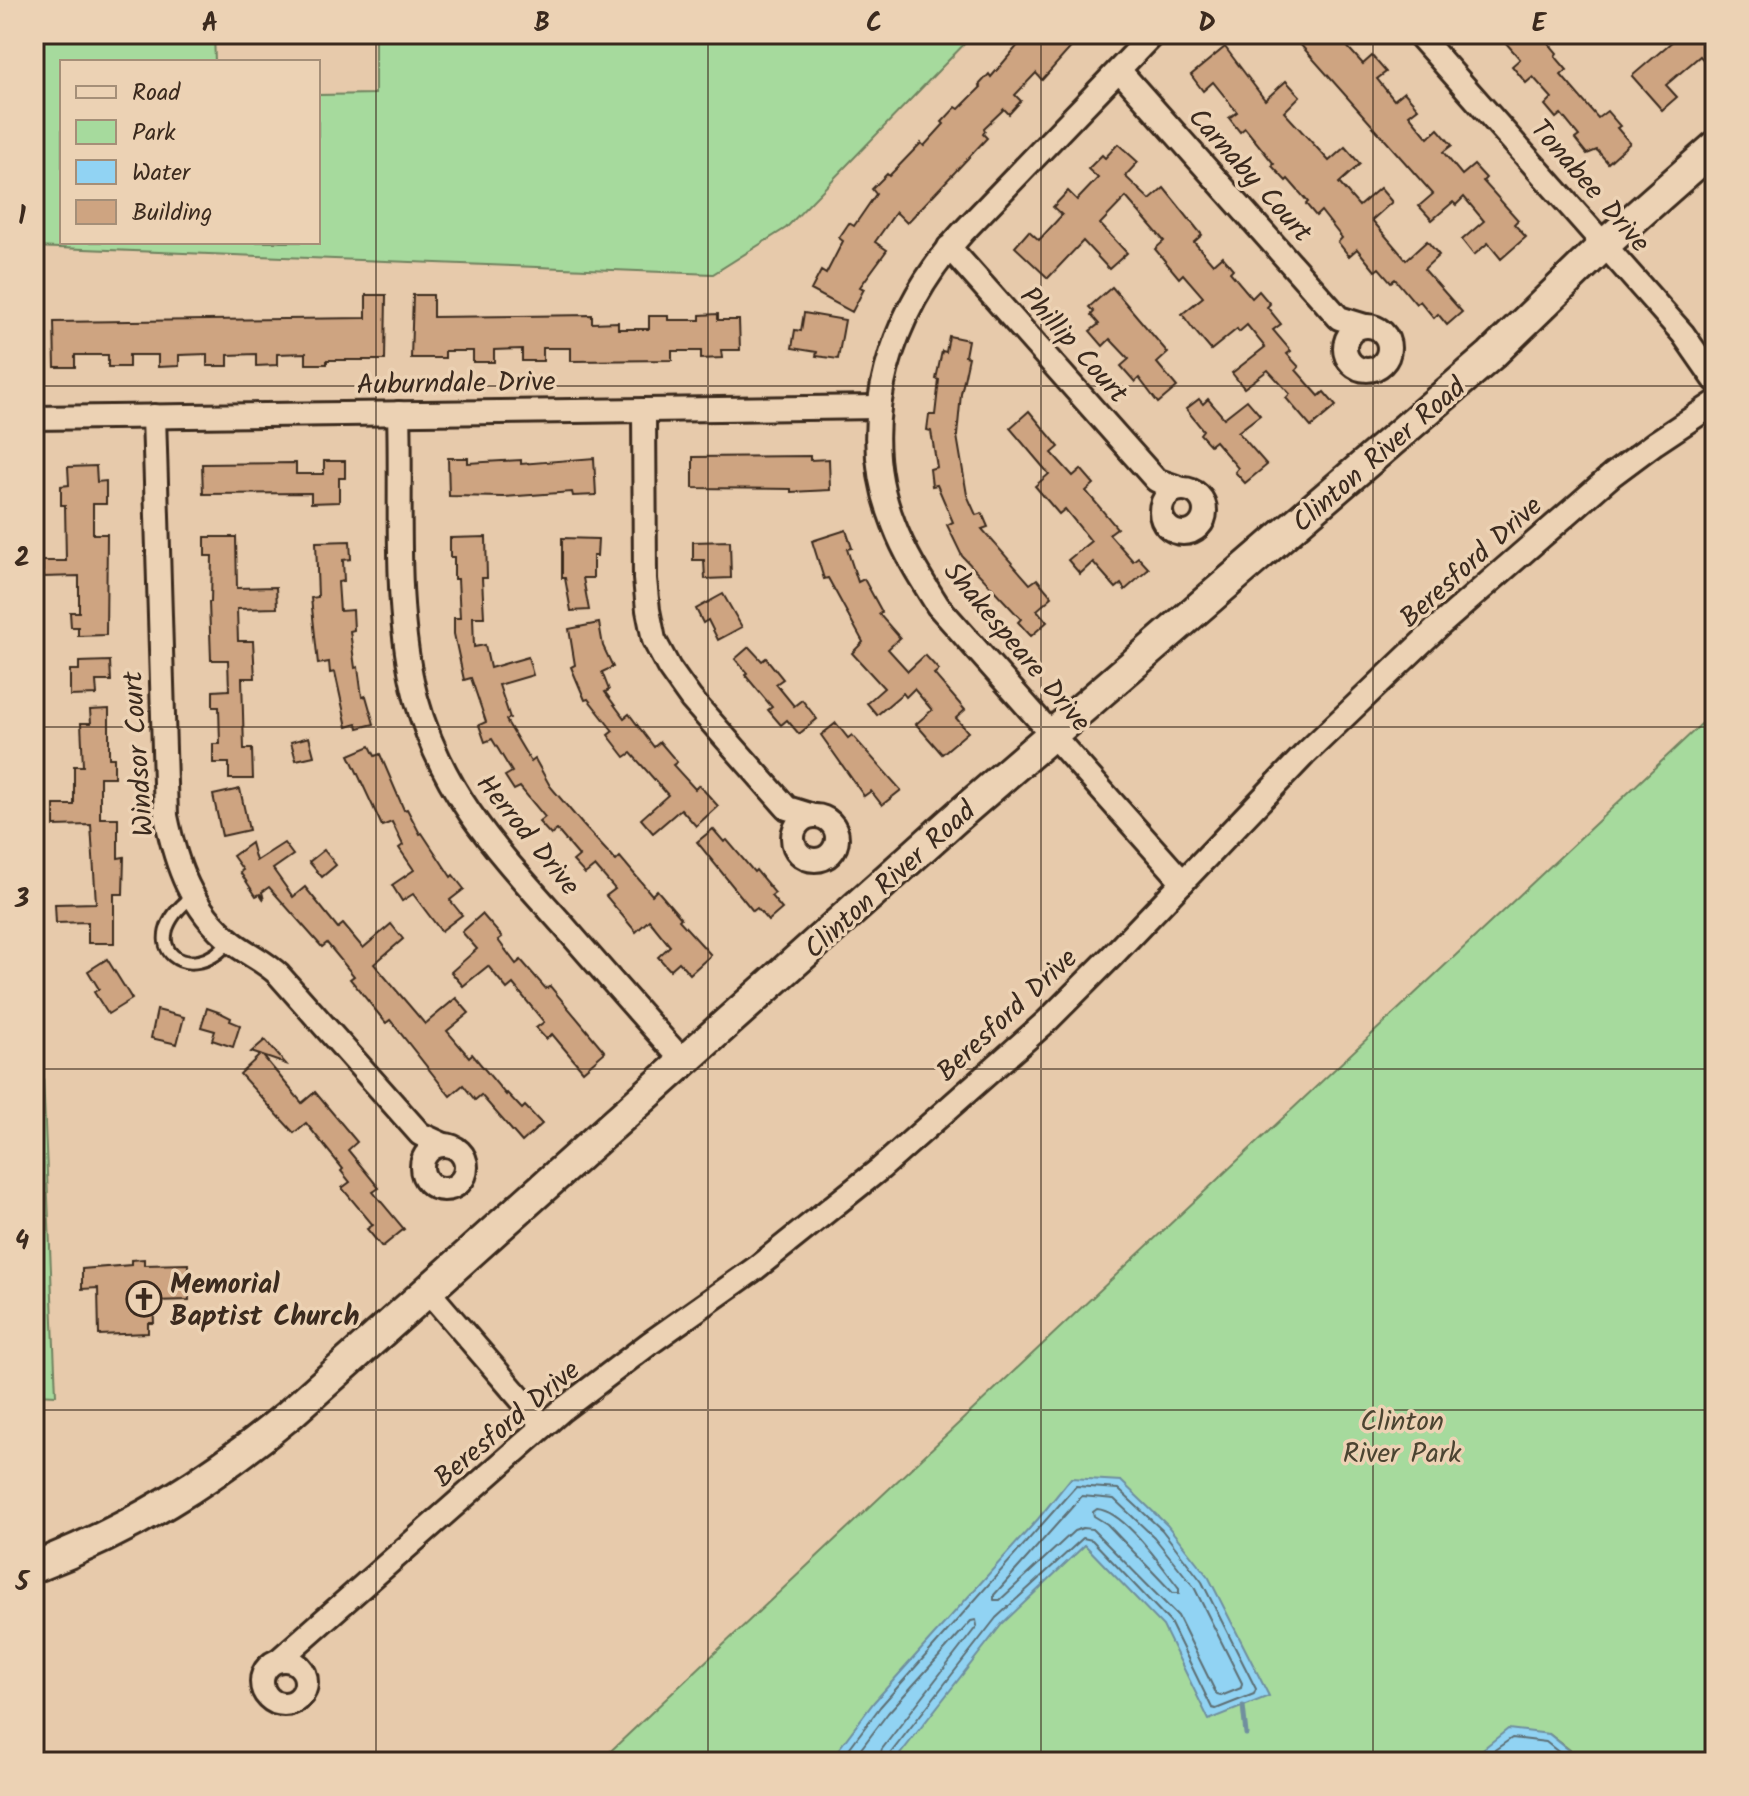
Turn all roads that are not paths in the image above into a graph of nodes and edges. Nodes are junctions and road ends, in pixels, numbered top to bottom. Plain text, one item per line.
1 (1153, 34) edge
2 (1418, 34) edge
3 (1119, 70) junction
4 (1715, 147) edge
5 (1604, 245) junction
6 (949, 247) junction
7 (1339, 318) junction
8 (1365, 326) junction
9 (1345, 345) junction
10 (1715, 380) edge
11 (1715, 403) edge
12 (878, 407) junction
13 (644, 410) junction
14 (399, 413) junction
15 (154, 416) junction
16 (34, 418) edge
17 (1156, 480) junction
18 (1182, 489) junction
19 (1161, 507) junction
20 (1053, 735) junction
21 (787, 808) junction
22 (813, 816) junction
23 (793, 835) junction
24 (1183, 882) junction
25 (192, 897) junction
26 (230, 940) junction
27 (684, 1062) junction
28 (420, 1134) junction
29 (444, 1145) junction
30 (423, 1161) junction
31 (428, 1291) junction
32 (544, 1426) junction
33 (34, 1567) edge
34 (307, 1635) junction
35 (279, 1660) junction
36 (304, 1673) junction

1 - 3 street, Shakespeare Drive
2 - 5 street, Tonabee Drive
3 - 6 street, Shakespeare Drive
3 - 7 street, Carnaby Court
4 - 5 street, Clinton River Road
5 - 10 street, Tonabee Drive
5 - 20 street, Clinton River Road
6 - 12 street, Shakespeare Drive
6 - 17 street, Phillip Court
7 - 8 street
7 - 9 street, Carnaby Court
8 - 9 street
8 - 9 street
11 - 24 street, Beresford Drive
12 - 13 street, Auburndale Drive
12 - 20 street, Shakespeare Drive
13 - 14 street, Auburndale Drive
13 - 21 street
14 - 15 street, Auburndale Drive
14 - 27 street, Herrod Drive
15 - 16 street, Auburndale Drive
15 - 25 street, Windsor Court
17 - 18 street, Phillip Court
17 - 19 street
18 - 19 street
18 - 19 street
20 - 24 street, Shakespeare Drive
20 - 27 street, Clinton River Road
21 - 22 street
21 - 23 street
22 - 23 street
22 - 23 street
24 - 32 street, Beresford Drive
25 - 26 street, Windsor Court
25 - 26 lane
26 - 28 street, Windsor Court
27 - 31 street, Clinton River Road
28 - 29 street, Windsor Court
28 - 30 street
29 - 30 street
29 - 30 street
31 - 32 street
31 - 33 street, Clinton River Road
32 - 34 street, Beresford Drive
34 - 35 street, Beresford Drive
34 - 36 street, Beresford Drive
35 - 36 street
35 - 36 street, Beresford Drive

